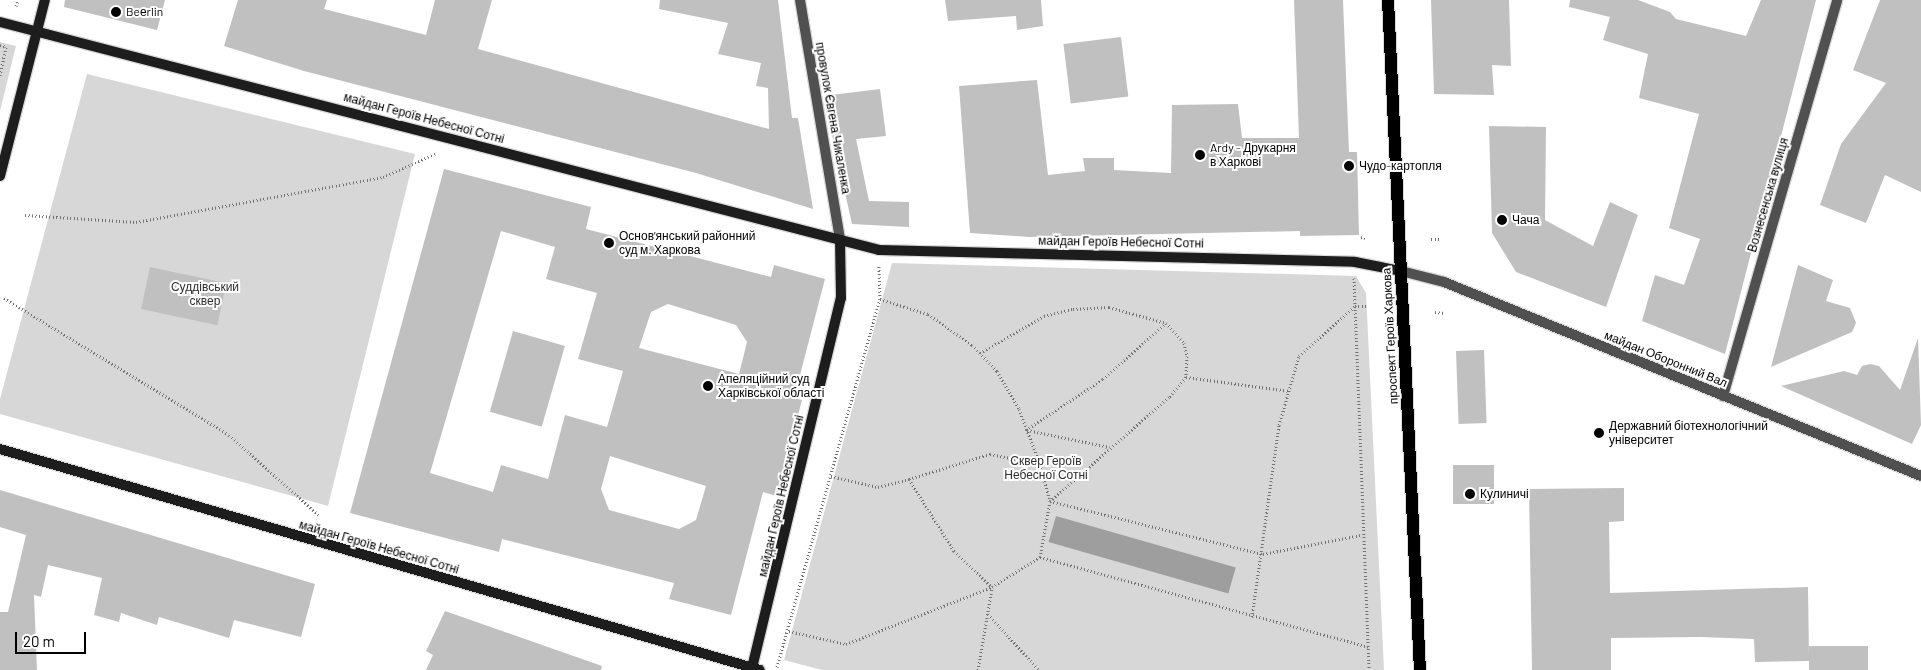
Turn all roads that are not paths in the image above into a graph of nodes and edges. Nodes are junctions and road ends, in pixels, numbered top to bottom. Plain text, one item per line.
1 (45, 0) edge
2 (800, 0) edge
3 (1388, 0) edge
4 (1837, 0) edge
5 (0, 22) edge
6 (37, 30) junction
7 (0, 176) edge
8 (840, 240) junction
9 (1401, 271) junction
10 (1723, 396) junction
11 (0, 449) edge
12 (1921, 476) edge
13 (756, 669) edge
14 (1420, 670) edge

1 - 6 main road
2 - 8 street, провулок Євгена Чикаленка
3 - 9 main road, проспект Героїв Харкова
4 - 10 street, Вознесенська вулиця
5 - 6 main road, майдан Героїв Небесної Сотні
6 - 7 main road
6 - 8 main road, майдан Героїв Небесної Сотні
8 - 9 main road, майдан Героїв Небесної Сотні
8 - 13 main road, майдан Героїв Небесної Сотні
9 - 10 street, майдан Оборонний Вал
9 - 14 main road, проспект Героїв Харкова
10 - 12 street, майдан Оборонний Вал
11 - 13 main road, майдан Героїв Небесної Сотні

